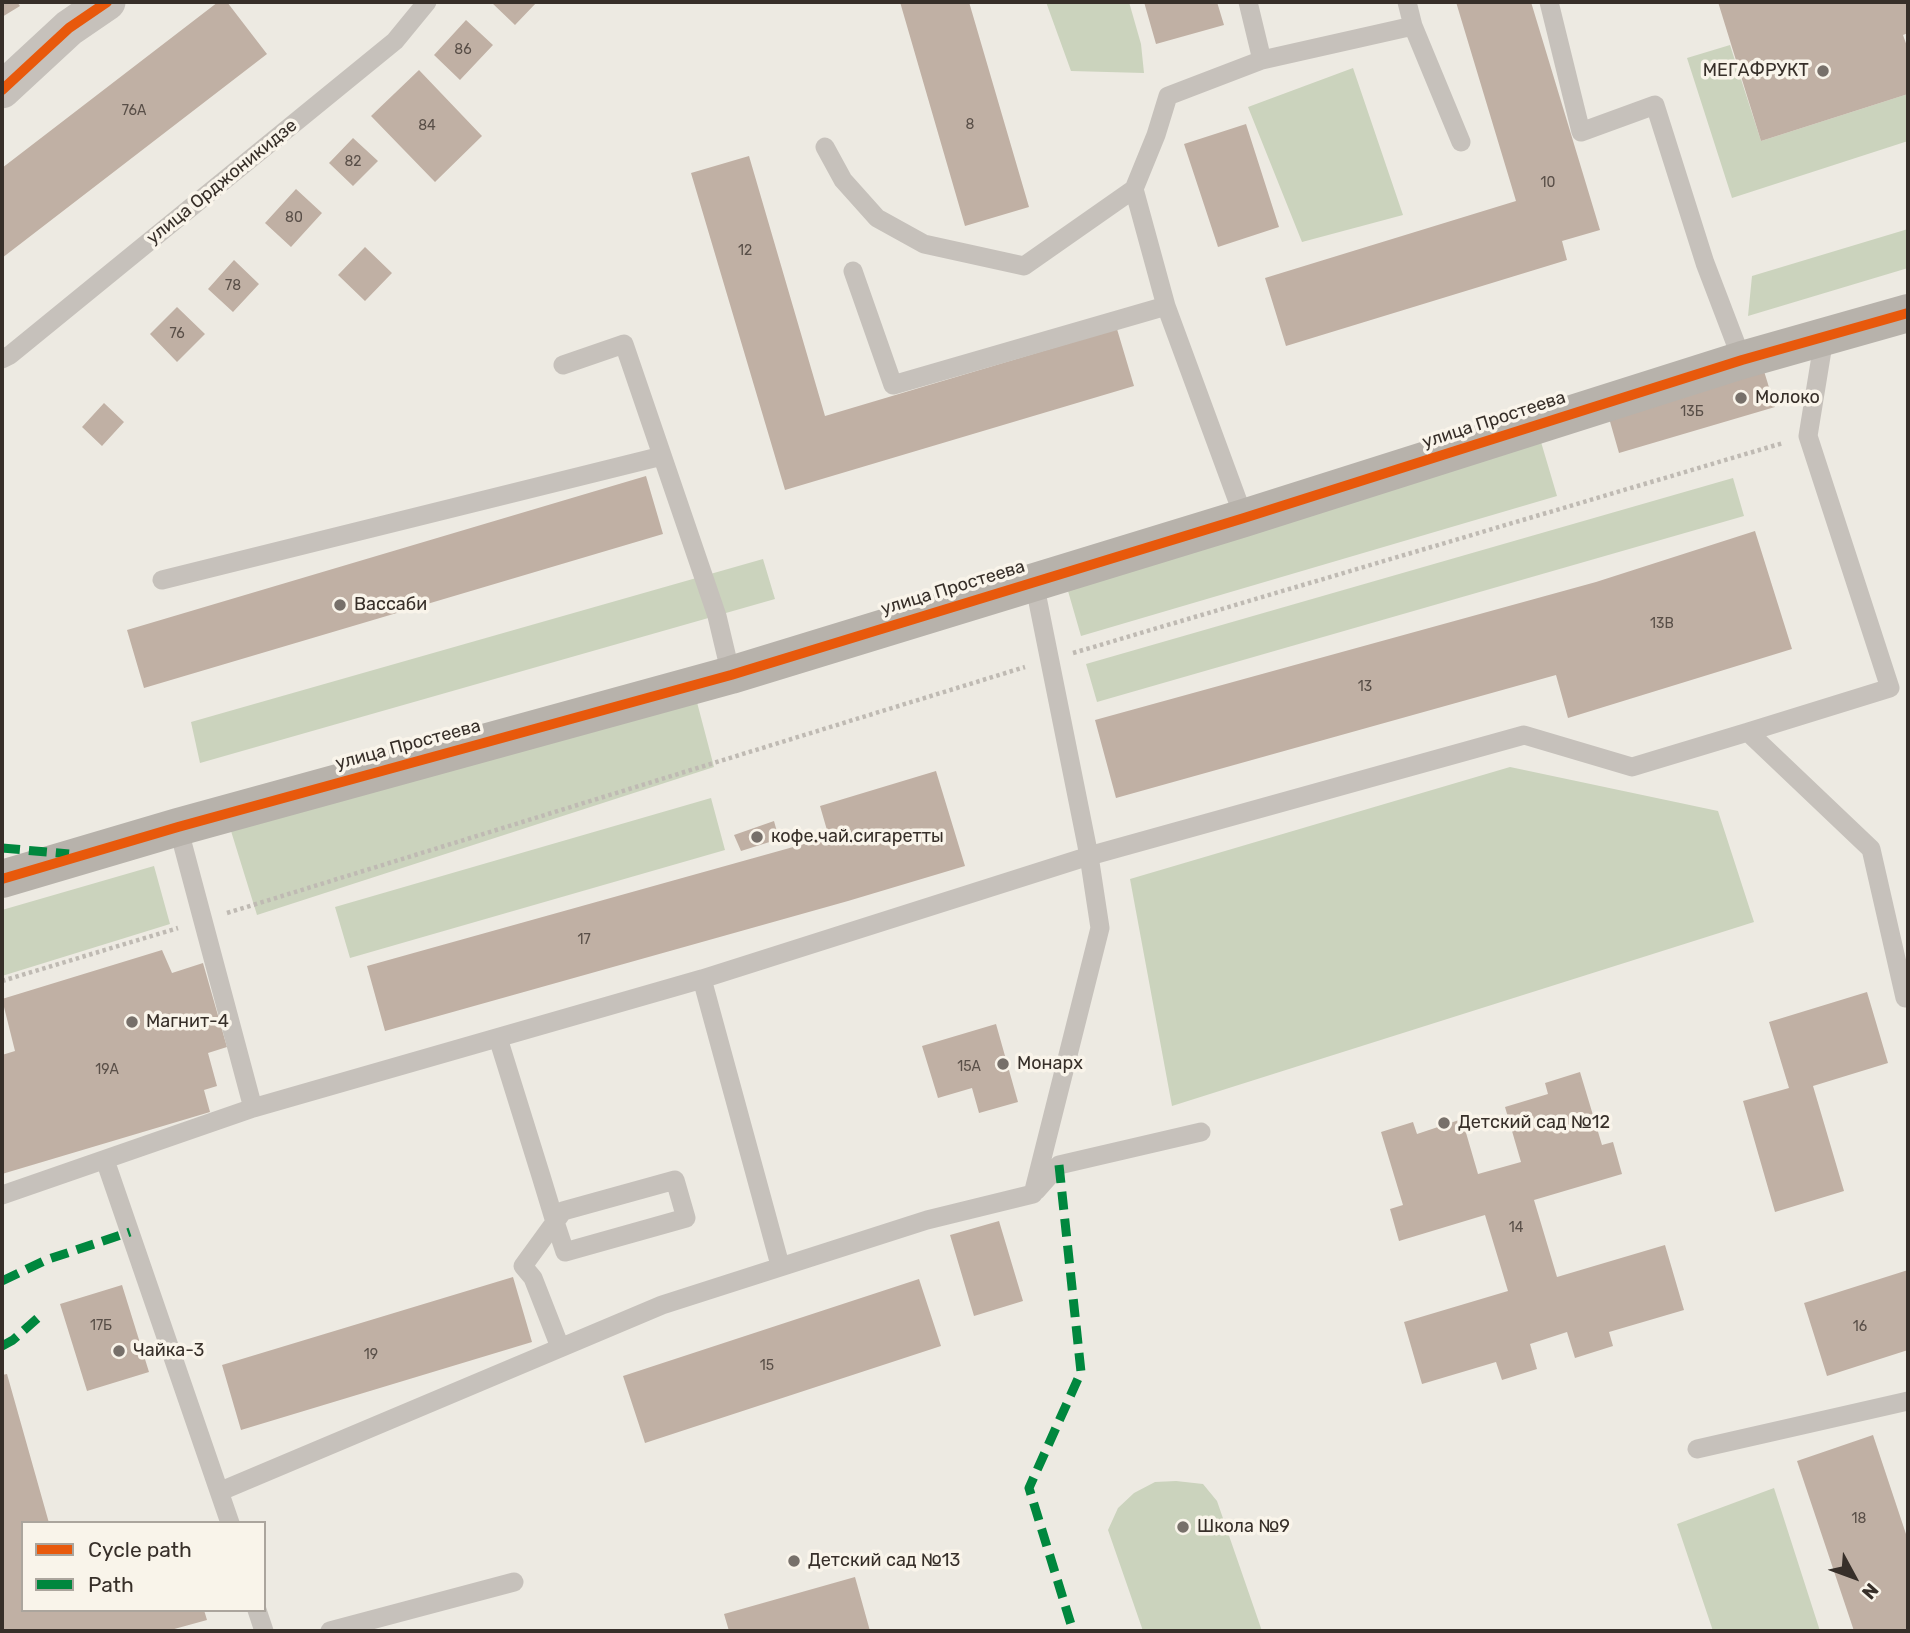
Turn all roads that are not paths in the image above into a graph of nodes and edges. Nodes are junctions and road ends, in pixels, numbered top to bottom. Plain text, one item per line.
1 (107, 2) edge
2 (427, 2) edge
3 (1248, 2) edge
4 (1407, 2) edge
5 (1549, 2) edge
6 (1413, 26) junction
7 (1262, 60) junction
8 (2, 90) edge
9 (1461, 142) dead end
10 (825, 147) dead end
11 (1133, 189) junction
12 (853, 271) dead end
13 (1166, 306) junction
14 (1908, 313) edge
15 (1824, 338) junction
16 (6, 357) edge
17 (1742, 360) junction
18 (563, 365) dead end
19 (662, 456) junction
20 (1244, 518) junction
21 (162, 580) dead end
22 (1034, 582) junction
23 (731, 675) junction
24 (1748, 732) junction
25 (177, 827) junction
26 (1089, 856) junction
27 (2, 878) edge
28 (702, 979) junction
29 (1908, 997) edge
30 (498, 1038) junction
31 (253, 1108) junction
32 (1201, 1132) dead end
33 (105, 1160) junction
34 (1033, 1194) junction
35 (2, 1195) edge
36 (555, 1222) junction
37 (780, 1265) junction
38 (560, 1347) junction
39 (1908, 1401) edge
40 (1697, 1449) dead end
41 (220, 1491) junction
42 (229, 1521) edge
43 (514, 1582) dead end
44 (258, 1612) edge
45 (264, 1631) edge
46 (330, 1631) edge

1 - 8 street
2 - 16 lane, улица Орджоникидзе
3 - 7 lane
4 - 6 lane
5 - 17 lane
6 - 7 lane
6 - 9 lane
7 - 11 lane
10 - 11 lane
11 - 13 lane
12 - 13 lane
13 - 20 lane
14 - 15 street, улица Простеева
15 - 17 street, улица Простеева
15 - 24 lane
17 - 20 street, улица Простеева
18 - 19 lane
19 - 21 lane
19 - 23 lane
20 - 22 street, улица Простеева
22 - 23 street, улица Простеева
22 - 26 lane
23 - 25 street, улица Простеева
24 - 26 lane
24 - 29 lane
25 - 27 street, улица Простеева
25 - 31 lane
26 - 28 lane
26 - 34 lane
28 - 30 lane
28 - 37 lane
30 - 31 lane
30 - 36 lane
31 - 33 lane
32 - 34 lane
33 - 35 lane
33 - 41 lane
34 - 37 lane
36 - 36 lane
36 - 38 lane
37 - 38 lane
38 - 41 lane
39 - 40 lane
41 - 42 lane
43 - 46 lane
44 - 45 lane

